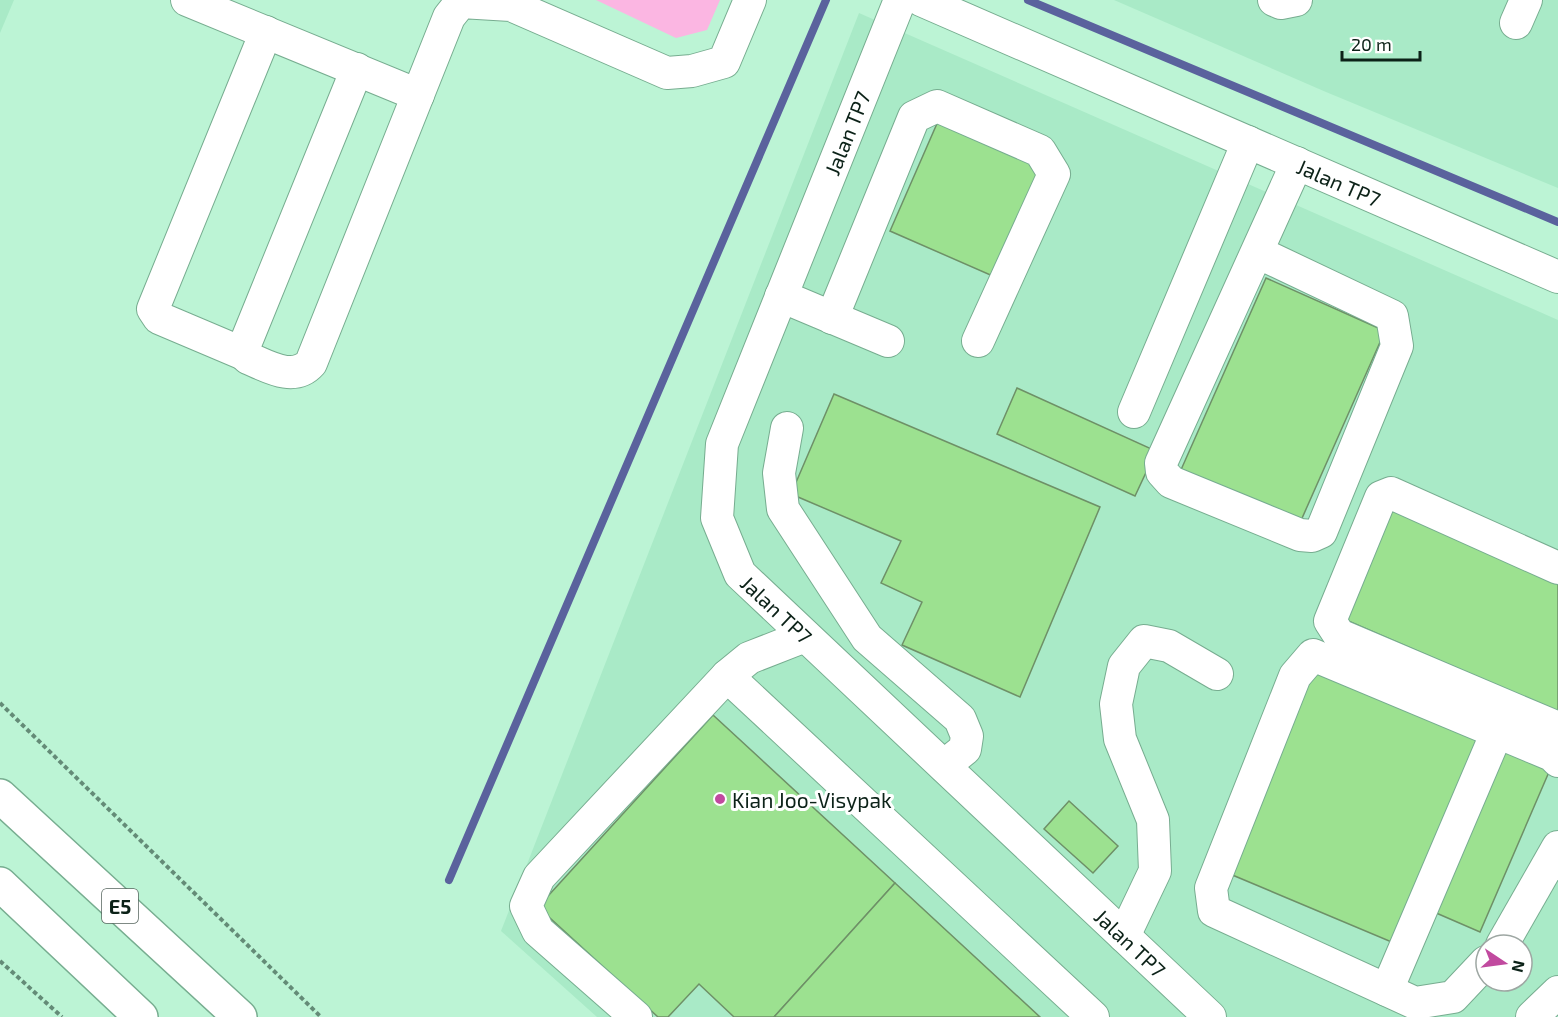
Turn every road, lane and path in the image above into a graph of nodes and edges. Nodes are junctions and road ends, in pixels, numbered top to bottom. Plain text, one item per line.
1 (187, 0) edge
2 (750, 0) edge
3 (900, 0) edge
4 (921, 0) edge
5 (1274, 0) edge
6 (1296, 0) edge
7 (266, 32) junction
8 (357, 69) junction
9 (418, 95) junction
10 (1248, 142) junction
11 (1297, 163) junction
12 (1257, 252) junction
13 (1558, 277) edge
14 (781, 296) junction
15 (832, 318) junction
16 (888, 341) dead end
17 (978, 341) dead end
18 (244, 354) junction
19 (1134, 412) dead end
20 (787, 428) dead end
21 (1558, 568) edge
22 (805, 636) junction
23 (1217, 674) dead end
24 (727, 675) junction
25 (0, 703) edge
26 (1558, 728) edge
27 (1497, 732) junction
28 (1558, 761) edge
29 (944, 766) junction
30 (0, 796) edge
31 (1558, 847) edge
32 (0, 884) edge
33 (1509, 933) edge
34 (1124, 936) junction
35 (0, 961) edge
36 (1474, 975) edge
37 (1387, 990) junction
38 (1558, 992) edge
39 (62, 1017) edge
40 (141, 1017) edge
41 (240, 1017) edge
42 (321, 1017) edge
43 (636, 1017) edge
44 (1093, 1017) edge
45 (1210, 1017) edge
46 (1532, 1017) edge

1 - 7 street
2 - 9 street
3 - 14 street, Jalan TP7
4 - 10 street, Jalan TP7
5 - 6 street
7 - 8 street
7 - 18 street
8 - 9 street
8 - 18 street
9 - 18 street
10 - 11 street, Jalan TP7
10 - 19 street
11 - 12 street
11 - 13 street, Jalan TP7
12 - 12 street
14 - 15 street
14 - 22 street, Jalan TP7
15 - 16 street
15 - 17 street
20 - 29 street
21 - 26 street
22 - 24 street
22 - 29 street, Jalan TP7
23 - 34 street
24 - 43 street
24 - 44 street
25 - 42 path
27 - 28 street
27 - 37 street
27 - 37 street
29 - 34 street, Jalan TP7
30 - 41 highway, E5
31 - 33 street
32 - 40 highway
34 - 45 street, Jalan TP7
35 - 39 path
36 - 37 street
38 - 46 street

